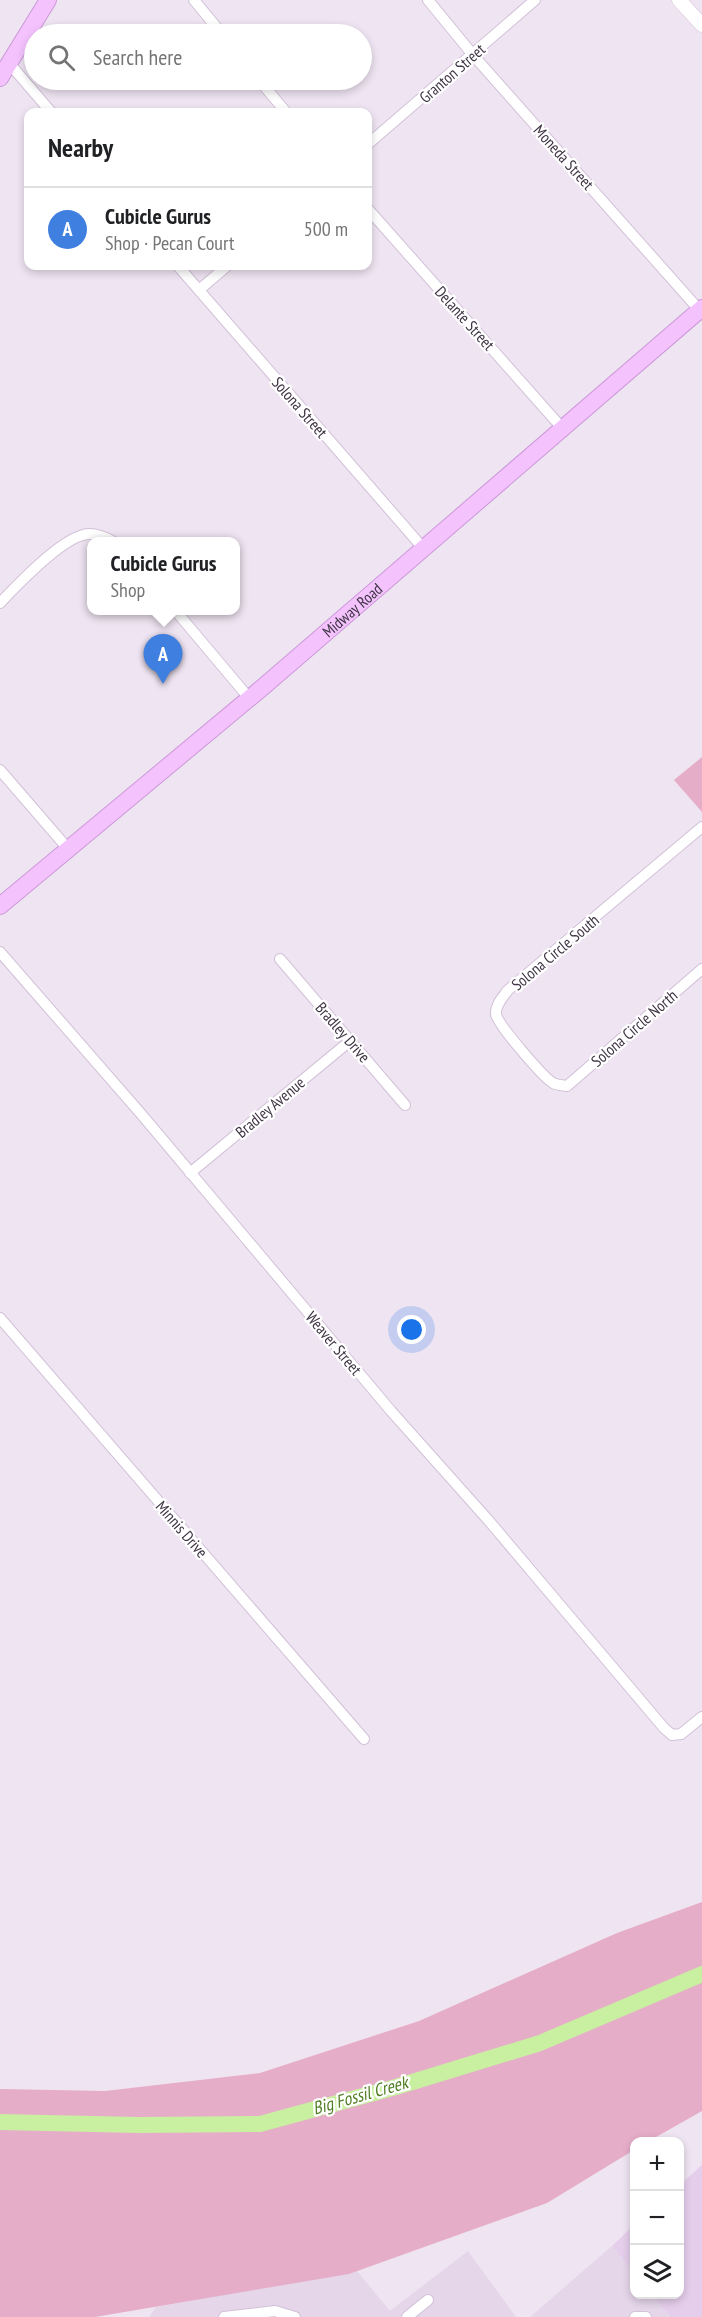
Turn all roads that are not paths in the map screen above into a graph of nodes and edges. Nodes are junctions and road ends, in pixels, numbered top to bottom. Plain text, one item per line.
1 (48, 0) edge
2 (194, 0) edge
3 (428, 0) edge
4 (535, 0) edge
5 (680, 0) edge
6 (33, 24) edge
7 (214, 24) edge
8 (702, 26) edge
9 (24, 38) edge
10 (473, 55) junction
11 (4, 70) edge
12 (24, 88) edge
13 (26, 90) edge
14 (267, 90) edge
15 (47, 108) edge
16 (283, 108) edge
17 (372, 141) edge
18 (372, 214) edge
19 (182, 270) edge
20 (222, 270) edge
21 (199, 290) junction
22 (701, 310) edge
23 (562, 428) junction
24 (101, 537) edge
25 (423, 549) junction
26 (0, 603) edge
27 (179, 615) edge
28 (249, 698) junction
29 (0, 770) edge
30 (702, 827) edge
31 (69, 850) junction
32 (0, 906) edge
33 (0, 952) edge
34 (280, 959) dead end
35 (702, 969) edge
36 (350, 1041) junction
37 (567, 1086) joint
38 (405, 1105) dead end
39 (190, 1173) junction
40 (0, 1318) edge
41 (702, 1717) edge
42 (364, 1739) dead end
43 (428, 2300) dead end
44 (224, 2317) edge
45 (295, 2317) edge
46 (406, 2317) edge
47 (635, 2317) edge
48 (646, 2317) edge

1 - 6 main road
2 - 7 street
3 - 10 street, Moneda Street
4 - 10 street, Granton Street
5 - 8 street
9 - 11 main road
10 - 17 street, Granton Street
10 - 22 street, Moneda Street
11 - 12 street
13 - 15 street
14 - 16 street
18 - 23 street, Delante Street
19 - 21 street, Solona Street
20 - 21 street
21 - 25 street, Solona Street
22 - 23 main road, Midway Road
23 - 25 main road, Midway Road
24 - 26 street
25 - 28 main road, Midway Road
27 - 28 street
28 - 31 main road, Midway Road
29 - 31 street
30 - 37 street, Solona Circle South
31 - 32 main road, Midway Road
33 - 39 street, Weaver Street
34 - 36 street, Bradley Drive
35 - 37 street, Solona Circle North
36 - 38 street, Bradley Drive
36 - 39 street, Bradley Avenue
39 - 41 street, Weaver Street
40 - 42 street, Minnis Drive
43 - 46 street
44 - 45 street
47 - 48 street

